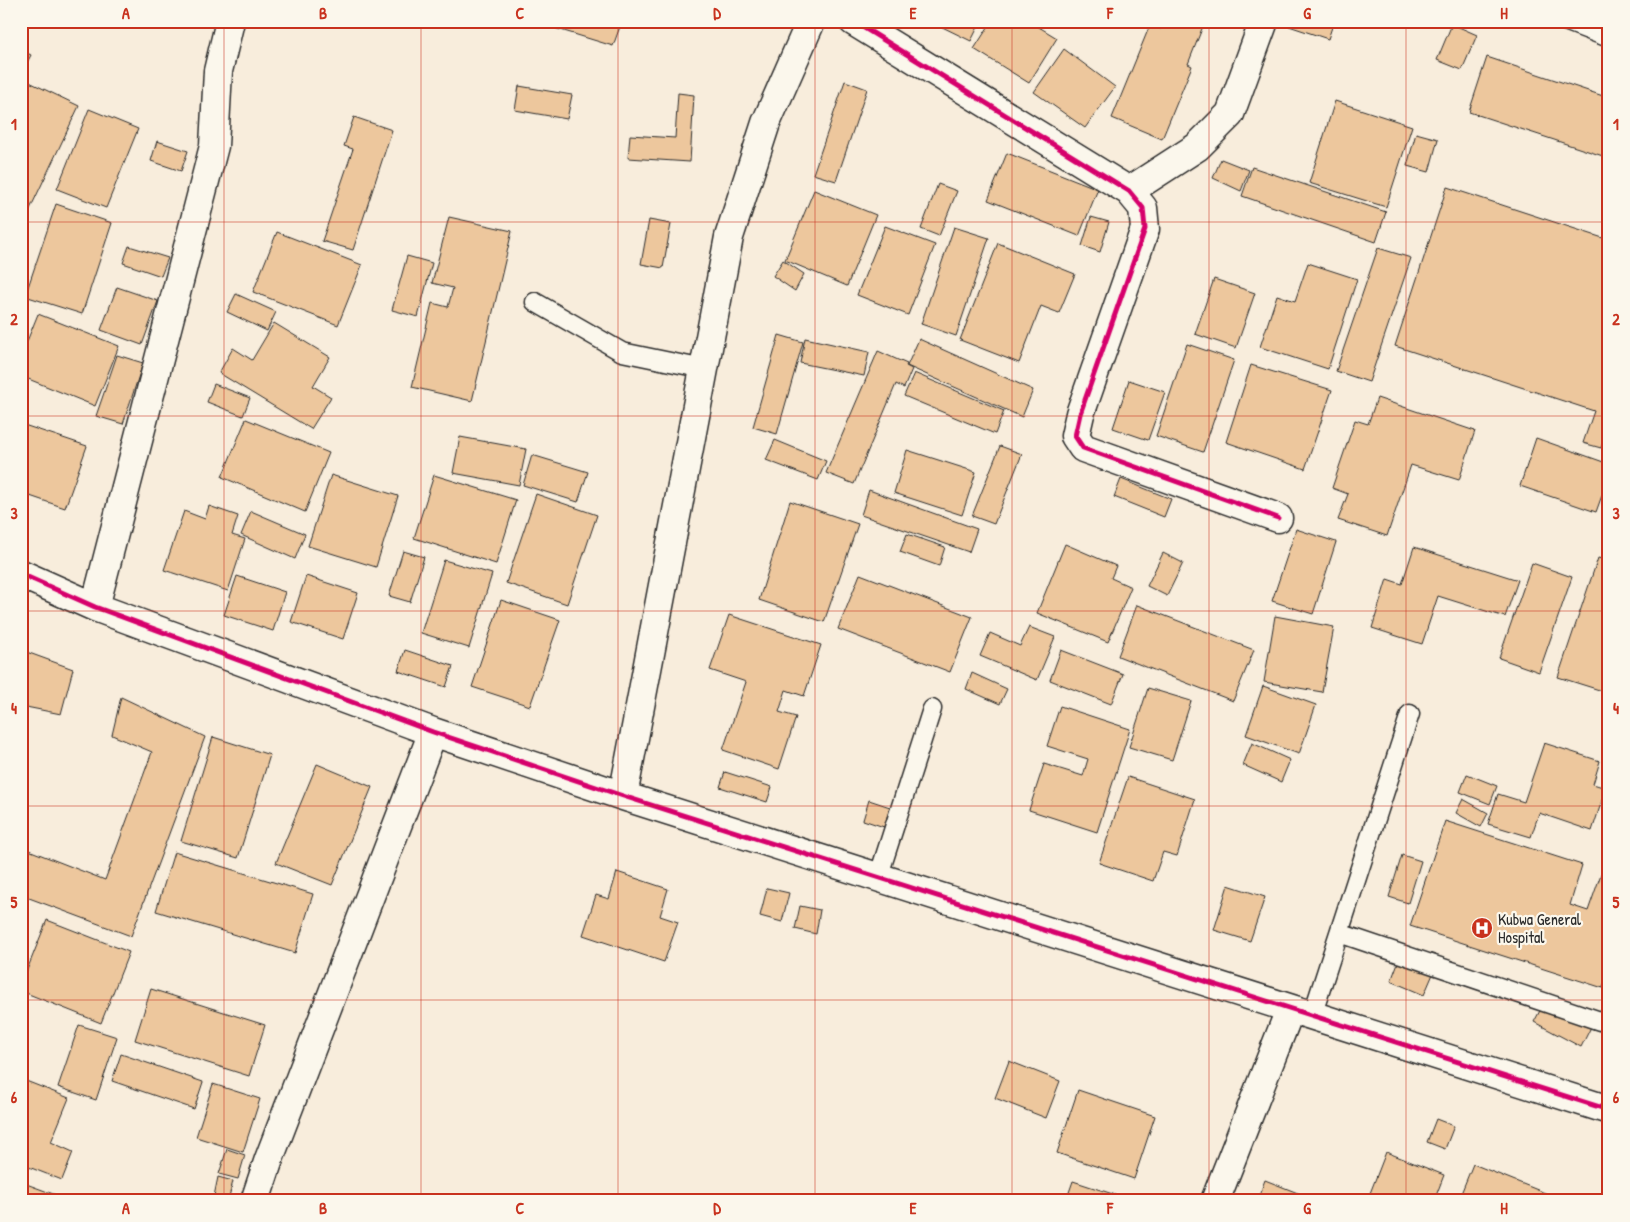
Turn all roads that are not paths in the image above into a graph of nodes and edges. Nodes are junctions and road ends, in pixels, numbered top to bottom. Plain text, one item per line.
1 (230, 21) edge
2 (811, 21) edge
3 (853, 21) edge
4 (1264, 21) edge
5 (1565, 21) edge
6 (1609, 38) edge
7 (1129, 191) junction
8 (535, 302) dead end
9 (704, 369) junction
10 (1278, 518) dead end
11 (21, 574) edge
12 (95, 606) junction
13 (932, 709) dead end
14 (1410, 714) dead end
15 (432, 732) junction
16 (623, 796) junction
17 (878, 878) junction
18 (1339, 933) junction
19 (1301, 1013) junction
20 (1600, 1021) dead end
21 (1609, 1110) edge
22 (255, 1201) edge
23 (1215, 1201) edge

1 - 12 street
2 - 9 street
3 - 7 street
4 - 7 street
5 - 6 lane
7 - 10 street
8 - 9 lane
9 - 16 street
11 - 12 street
12 - 15 street
13 - 17 lane
14 - 18 lane
15 - 16 street
15 - 22 street
16 - 17 street
17 - 19 street
18 - 19 lane
18 - 20 lane
19 - 21 street
19 - 23 street

